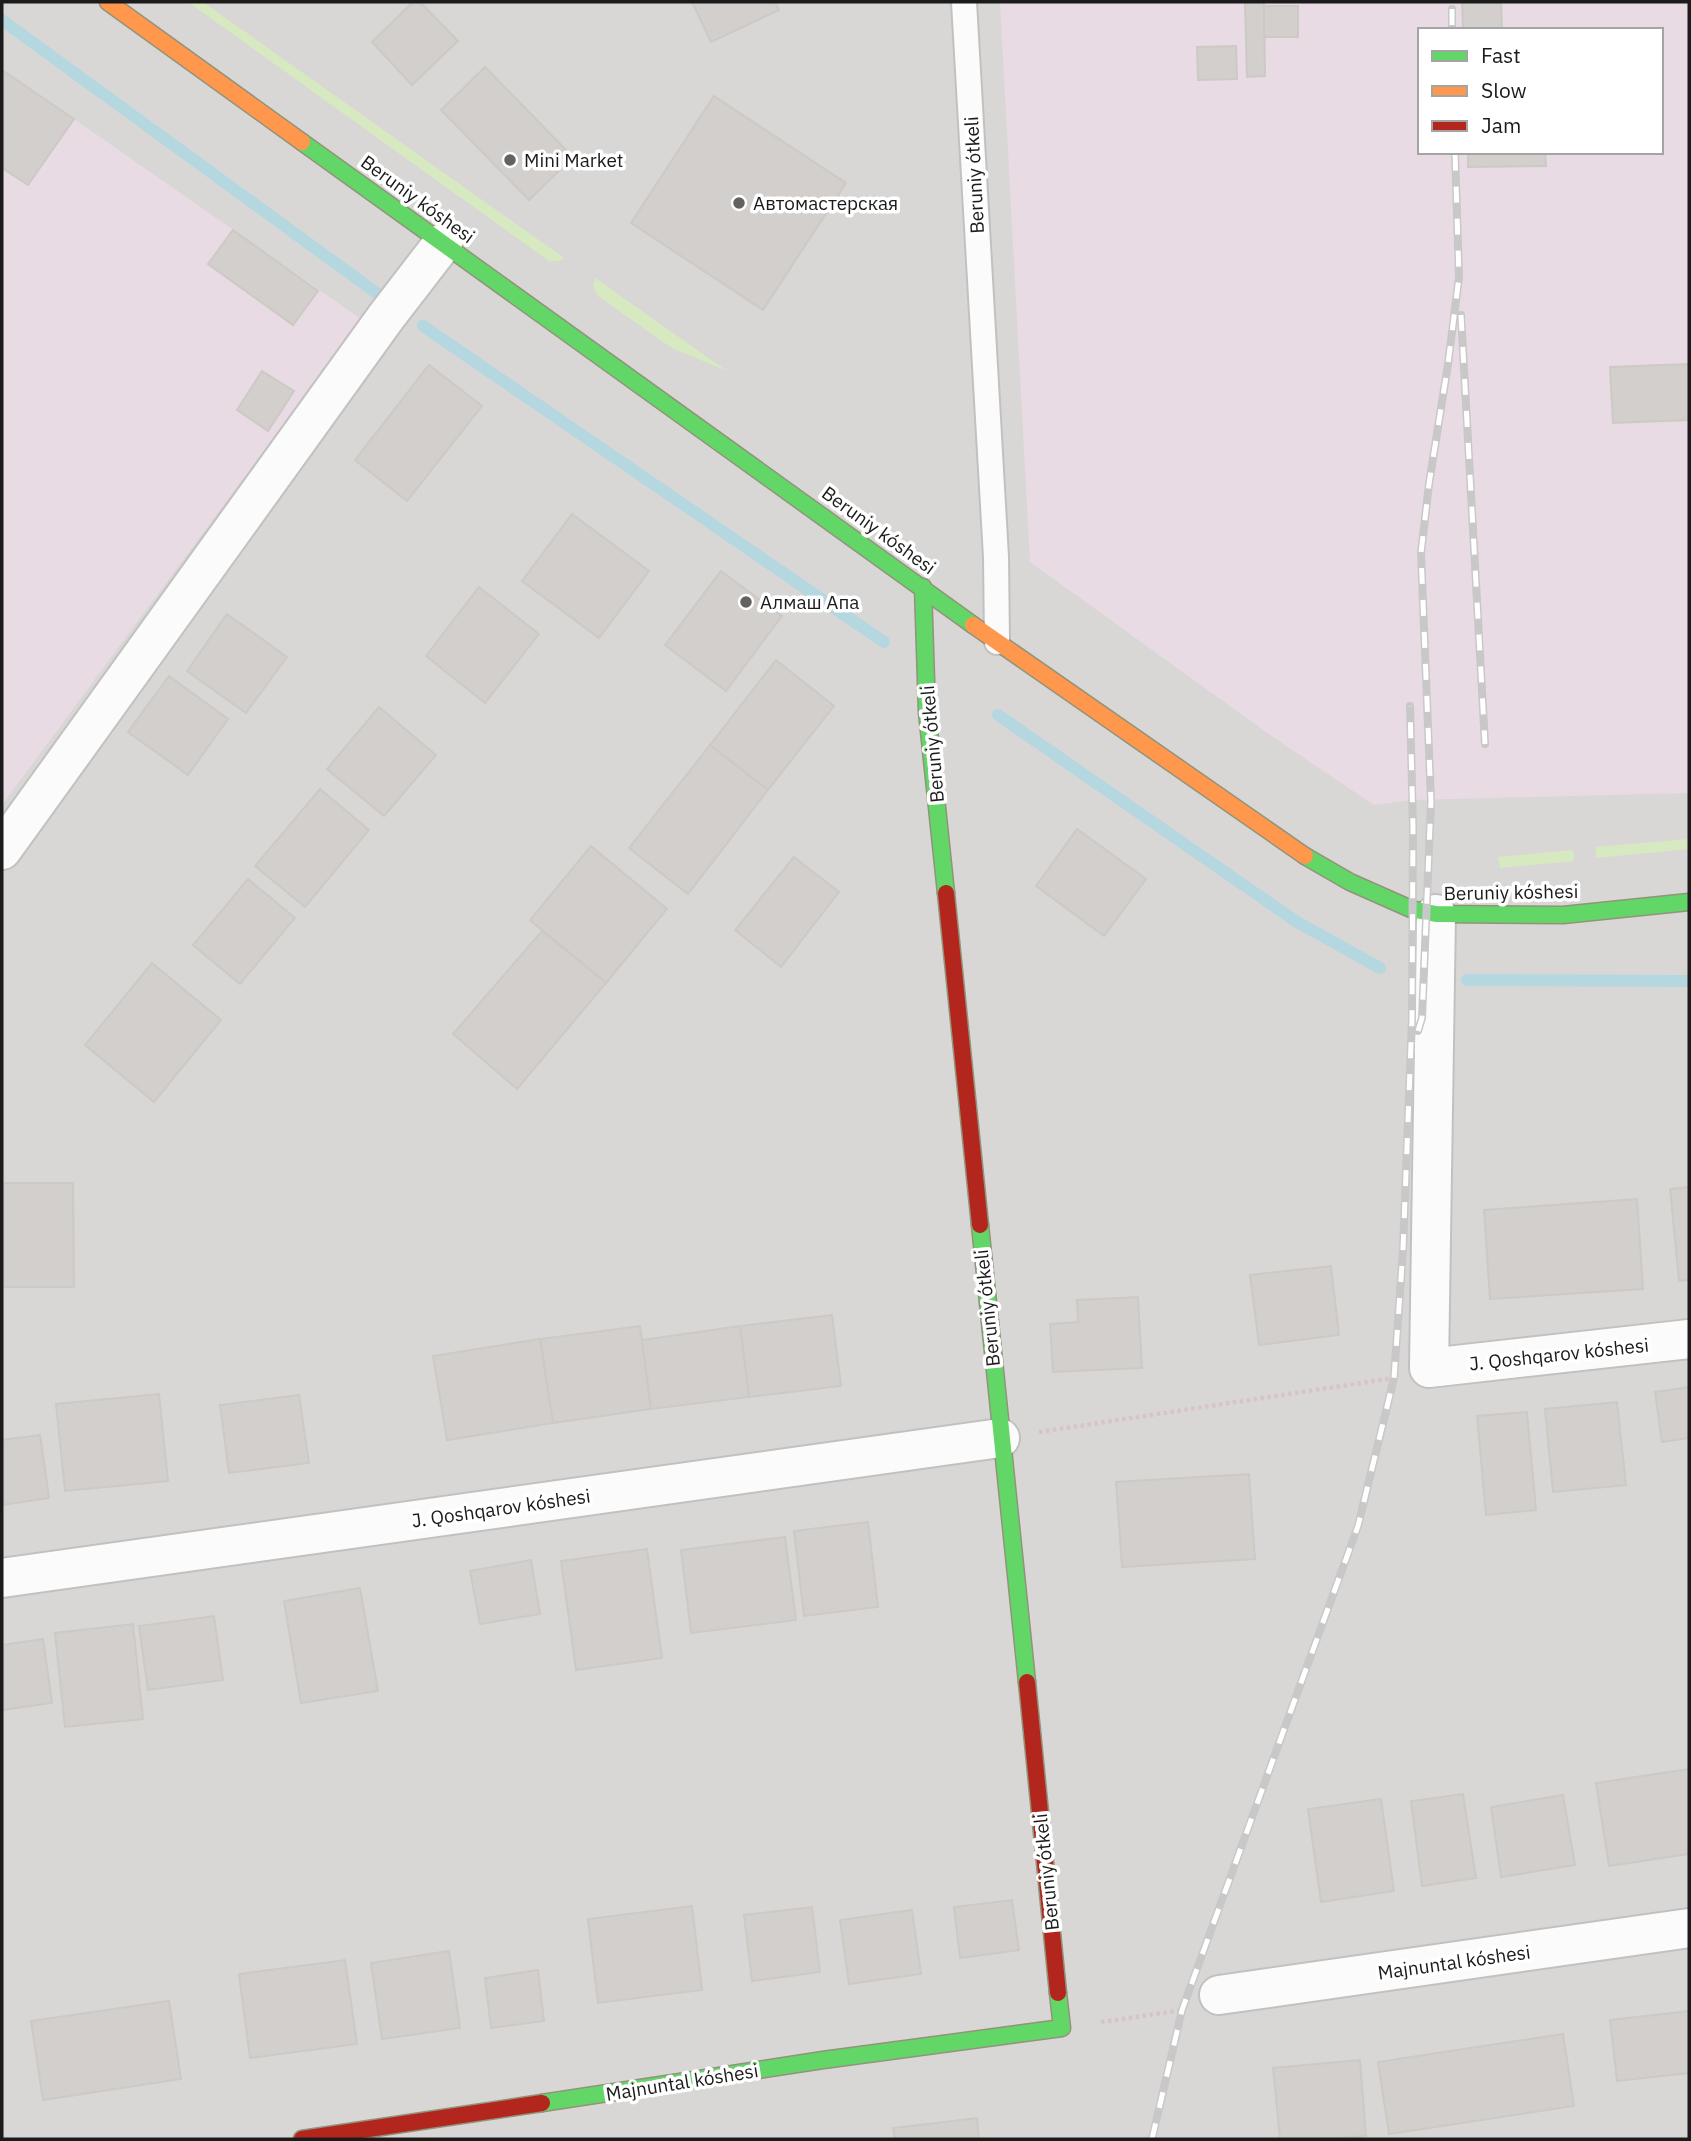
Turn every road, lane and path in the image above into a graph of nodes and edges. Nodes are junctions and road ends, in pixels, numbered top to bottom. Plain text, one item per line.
1 (108, 2) edge
2 (964, 2) edge
3 (443, 243) junction
4 (923, 587) junction
5 (998, 642) junction
6 (2, 850) edge
7 (1689, 902) edge
8 (1436, 914) junction
9 (1689, 1339) edge
10 (1429, 1368) junction
11 (1000, 1438) junction
12 (2, 1578) edge
13 (1689, 1928) edge
14 (1219, 1995) joint
15 (1062, 2028) junction
16 (302, 2139) edge

1 - 3 street, Beruniy kóshesi
2 - 5 lane, Beruniy ótkeli
3 - 4 street, Beruniy kóshesi
3 - 6 street
4 - 5 street, Beruniy kóshesi
4 - 11 street, Beruniy ótkeli
5 - 8 street, Beruniy kóshesi
7 - 8 street, Beruniy kóshesi
8 - 10 street
9 - 10 street, J. Qoshqarov kóshesi
10 - 11 path
11 - 12 street, J. Qoshqarov kóshesi
11 - 15 street, Beruniy ótkeli
13 - 14 street, Majnuntal kóshesi
14 - 15 path
15 - 16 street, Majnuntal kóshesi

